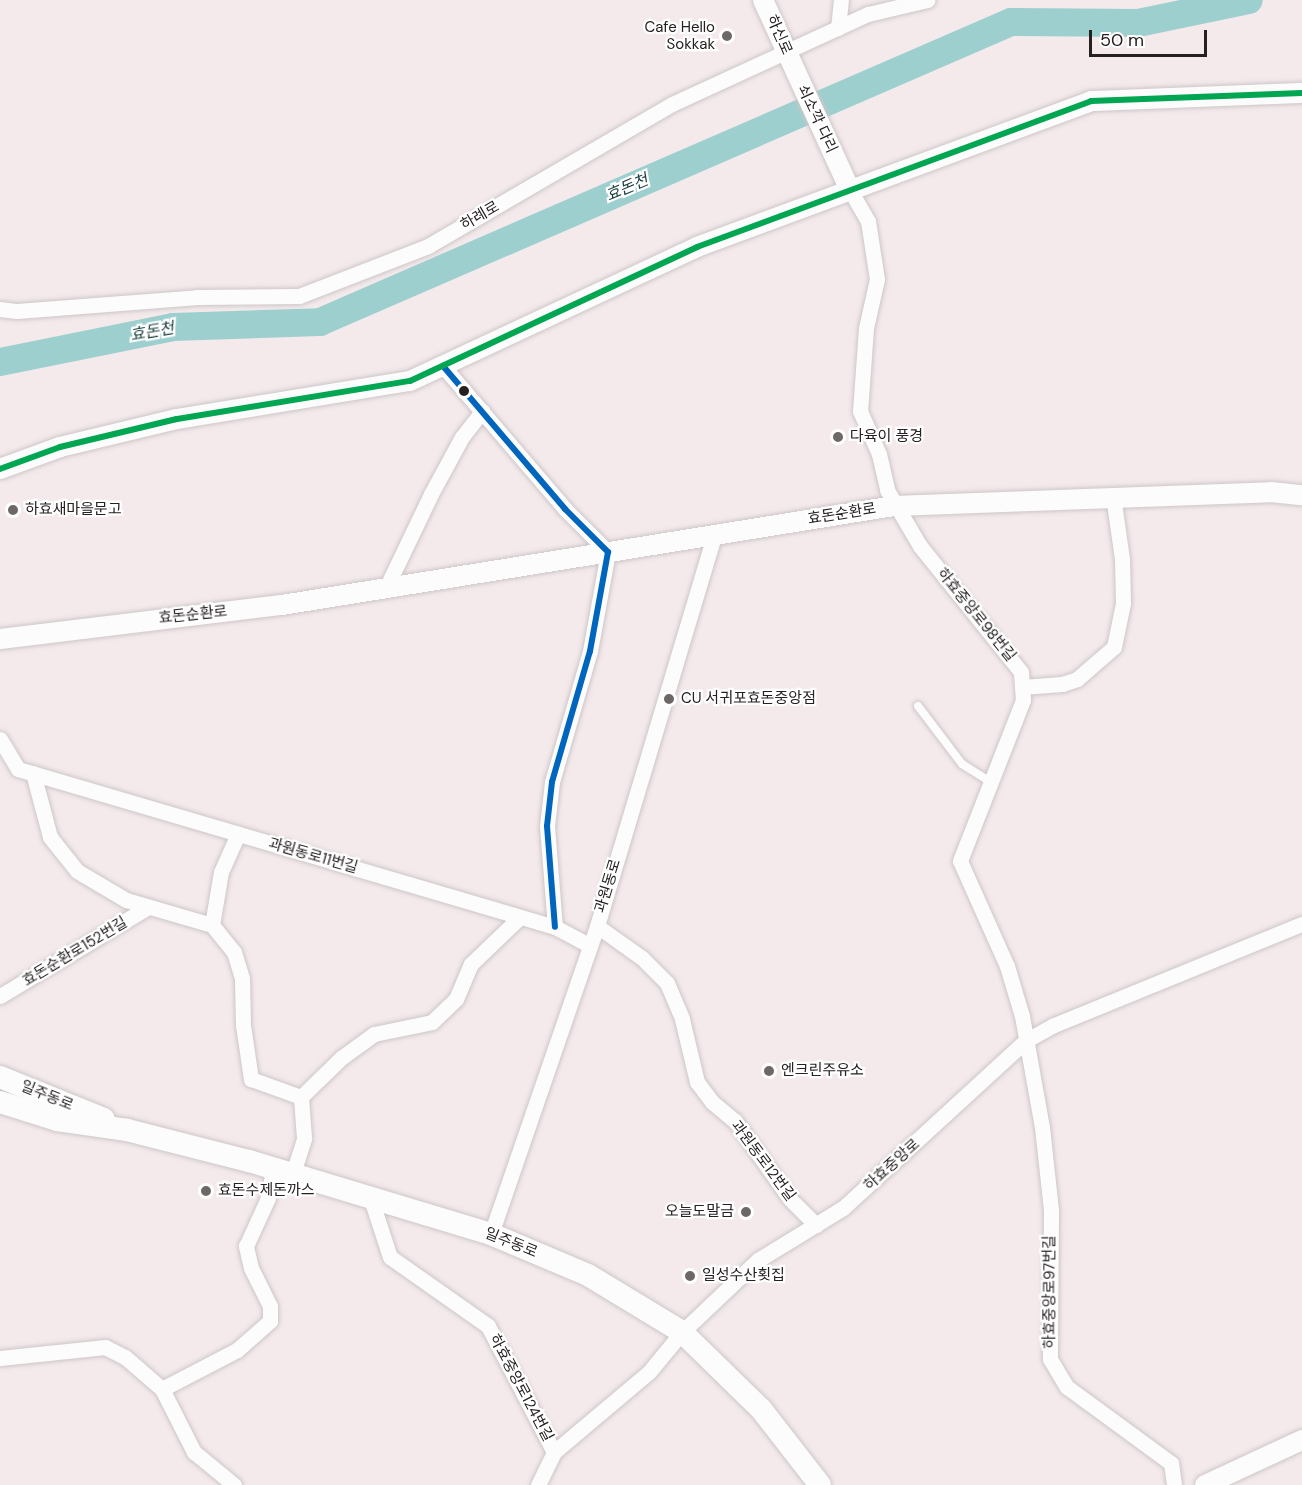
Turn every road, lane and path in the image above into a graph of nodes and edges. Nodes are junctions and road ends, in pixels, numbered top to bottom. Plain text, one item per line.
1 (763, 0) edge
2 (842, 0) edge
3 (927, 0) edge
4 (838, 28) junction
5 (790, 62) junction
6 (1302, 93) edge
7 (850, 190) junction
8 (0, 309) edge
9 (443, 366) junction
10 (482, 411) junction
11 (0, 469) edge
12 (1302, 495) edge
13 (1113, 496) junction
14 (894, 506) junction
15 (714, 535) junction
16 (608, 552) junction
17 (386, 588) junction
18 (0, 639) edge
19 (1022, 687) junction
20 (918, 706) dead end
21 (0, 739) edge
22 (33, 773) junction
23 (992, 783) junction
24 (238, 834) junction
25 (148, 907) junction
26 (519, 918) junction
27 (1302, 924) edge
28 (212, 925) junction
29 (597, 926) junction
30 (555, 927) junction
31 (589, 945) junction
32 (0, 996) edge
33 (1025, 1041) junction
34 (0, 1077) edge
35 (301, 1097) junction
36 (0, 1101) edge
37 (0, 1113) edge
38 (57, 1120) junction
39 (127, 1130) junction
40 (283, 1173) junction
41 (371, 1200) junction
42 (816, 1225) junction
43 (491, 1234) junction
44 (682, 1332) junction
45 (0, 1358) edge
46 (162, 1389) junction
47 (1302, 1440) edge
48 (554, 1452) junction
49 (234, 1485) edge
50 (538, 1485) edge
51 (820, 1485) edge
52 (1174, 1485) edge
53 (1205, 1485) edge

1 - 5 street, 하신로
2 - 4 street
3 - 4 street, 하례로
4 - 5 street, 하례로
5 - 7 street, 쇠소깍 다리
5 - 8 street, 하례로
6 - 7 street
7 - 9 street
7 - 14 street, 하효중앙로98번길
9 - 10 street
9 - 11 street
10 - 16 street
10 - 17 street
12 - 13 street, 효돈순환로
13 - 14 street, 효돈순환로
13 - 19 street
14 - 15 street, 효돈순환로
14 - 19 street, 하효중앙로98번길
15 - 16 street, 효돈순환로
15 - 29 street, 과원동로
16 - 17 street, 효돈순환로
16 - 30 street
17 - 18 street, 효돈순환로
19 - 23 street
20 - 23 lane
21 - 22 street
22 - 24 street, 과원동로11번길
22 - 25 street, 효돈순환로152번길
23 - 33 street
24 - 26 street, 과원동로11번길
24 - 28 street
25 - 28 street, 효돈순환로152번길
25 - 32 street, 효돈순환로152번길
26 - 30 street, 과원동로11번길
26 - 35 street
27 - 33 street, 하효중앙로
28 - 35 street
29 - 31 street, 과원동로
29 - 42 street, 과원동로12번길
30 - 31 street, 과원동로11번길
31 - 43 street, 과원동로
33 - 42 street, 하효중앙로
33 - 52 street, 하효중앙로97번길
34 - 39 main road, 일주동로
35 - 40 street
36 - 38 main road, 일주동로
37 - 38 main road
38 - 39 main road, 일주동로
39 - 40 main road, 일주동로
40 - 41 main road, 일주동로
40 - 46 street
41 - 43 main road, 일주동로
41 - 48 street, 하효중앙로124번길
42 - 44 street, 하효중앙로
43 - 44 main road, 일주동로
44 - 48 street, 하효중앙로
44 - 51 main road, 일주동로
45 - 46 street
46 - 49 street
47 - 53 street
48 - 50 street, 하효중앙로

